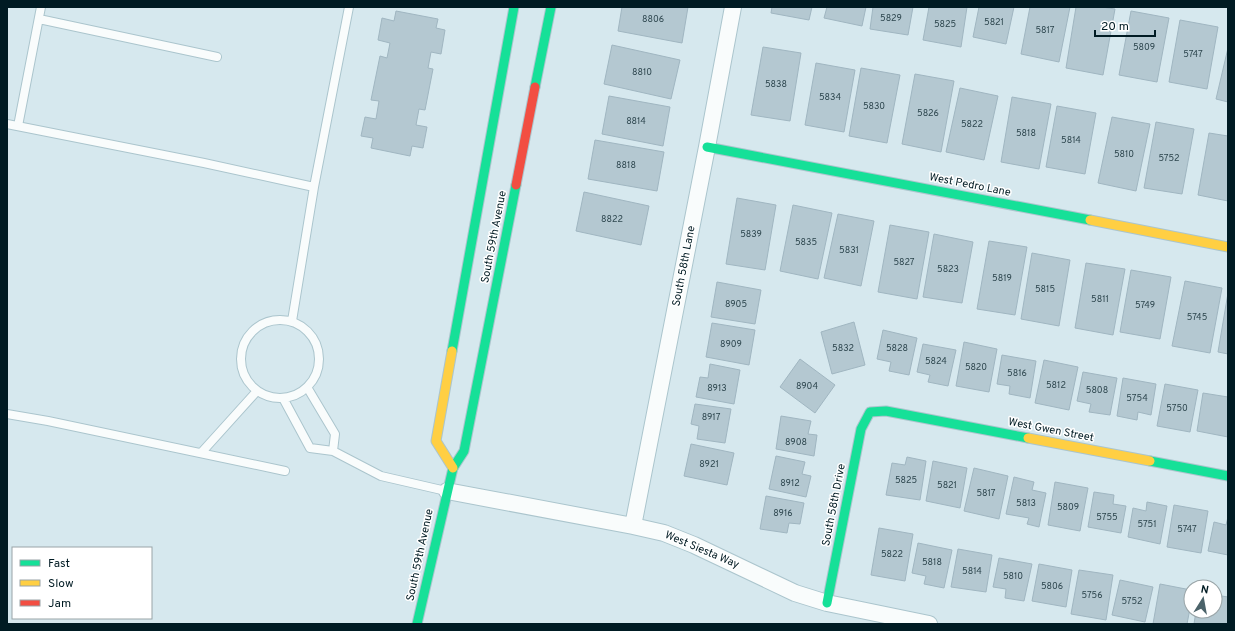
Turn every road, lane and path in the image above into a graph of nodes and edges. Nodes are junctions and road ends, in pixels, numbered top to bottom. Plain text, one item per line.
1 (41, 7) edge
2 (349, 7) edge
3 (514, 7) edge
4 (551, 7) edge
5 (733, 7) edge
6 (39, 19) junction
7 (217, 57) dead end
8 (7, 124) edge
9 (18, 126) junction
10 (707, 146) junction
11 (314, 187) junction
12 (1228, 248) edge
13 (292, 321) junction
14 (308, 387) junction
15 (257, 391) junction
16 (283, 398) junction
17 (870, 412) joint
18 (7, 414) edge
19 (333, 451) junction
20 (201, 454) junction
21 (453, 468) junction
22 (285, 471) dead end
23 (1228, 476) edge
24 (447, 491) junction
25 (633, 526) junction
26 (827, 603) junction
27 (418, 624) edge
28 (929, 624) edge

1 - 6 lane
2 - 11 lane
3 - 21 main road, South 59th Avenue
4 - 21 main road, South 59th Avenue
5 - 10 street, South 58th Lane
6 - 7 lane
6 - 9 lane
8 - 9 lane
9 - 11 lane
10 - 12 main road, West Pedro Lane
10 - 25 street, South 58th Lane
11 - 13 lane
13 - 14 lane
13 - 15 lane
14 - 16 lane
14 - 19 lane
15 - 16 lane
15 - 20 lane
16 - 19 lane
17 - 23 main road, West Gwen Street
17 - 26 main road, South 58th Drive
18 - 20 lane
19 - 24 lane
20 - 22 lane
21 - 24 main road, South 59th Avenue
24 - 25 street, West Siesta Way
24 - 27 main road, South 59th Avenue
25 - 26 street, West Siesta Way
26 - 28 street, West Siesta Way

